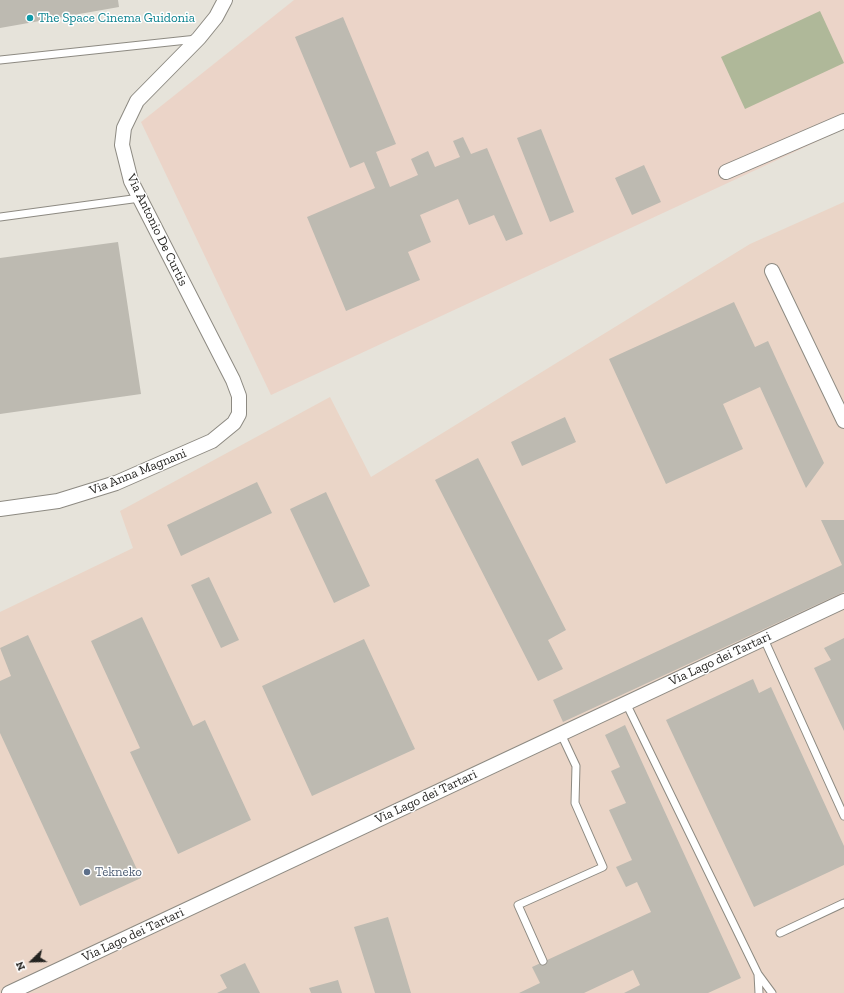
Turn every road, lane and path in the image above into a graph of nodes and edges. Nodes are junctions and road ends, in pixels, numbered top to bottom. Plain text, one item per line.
1 (225, 0) edge
2 (199, 38) junction
3 (0, 60) edge
4 (844, 121) edge
5 (726, 172) dead end
6 (140, 198) junction
7 (0, 217) edge
8 (772, 271) dead end
9 (239, 414) joint
10 (844, 421) edge
11 (0, 509) edge
12 (844, 601) edge
13 (764, 639) junction
14 (626, 703) junction
15 (561, 734) junction
16 (844, 816) edge
17 (844, 903) edge
18 (780, 933) dead end
19 (543, 961) dead end
20 (758, 974) junction
21 (8, 993) edge
22 (759, 993) edge
23 (772, 993) edge

1 - 2 street, Via Antonio De Curtis
2 - 3 lane
2 - 6 street, Via Antonio De Curtis
4 - 5 street
6 - 7 lane
6 - 9 street, Via Antonio De Curtis
8 - 10 street
9 - 11 street, Via Anna Magnani
12 - 13 street, Via Lago dei Tartari
13 - 14 street, Via Lago dei Tartari
13 - 16 lane
14 - 15 street, Via Lago dei Tartari
14 - 20 lane
15 - 19 lane
15 - 21 street, Via Lago dei Tartari
17 - 18 lane
20 - 22 lane
20 - 23 lane

